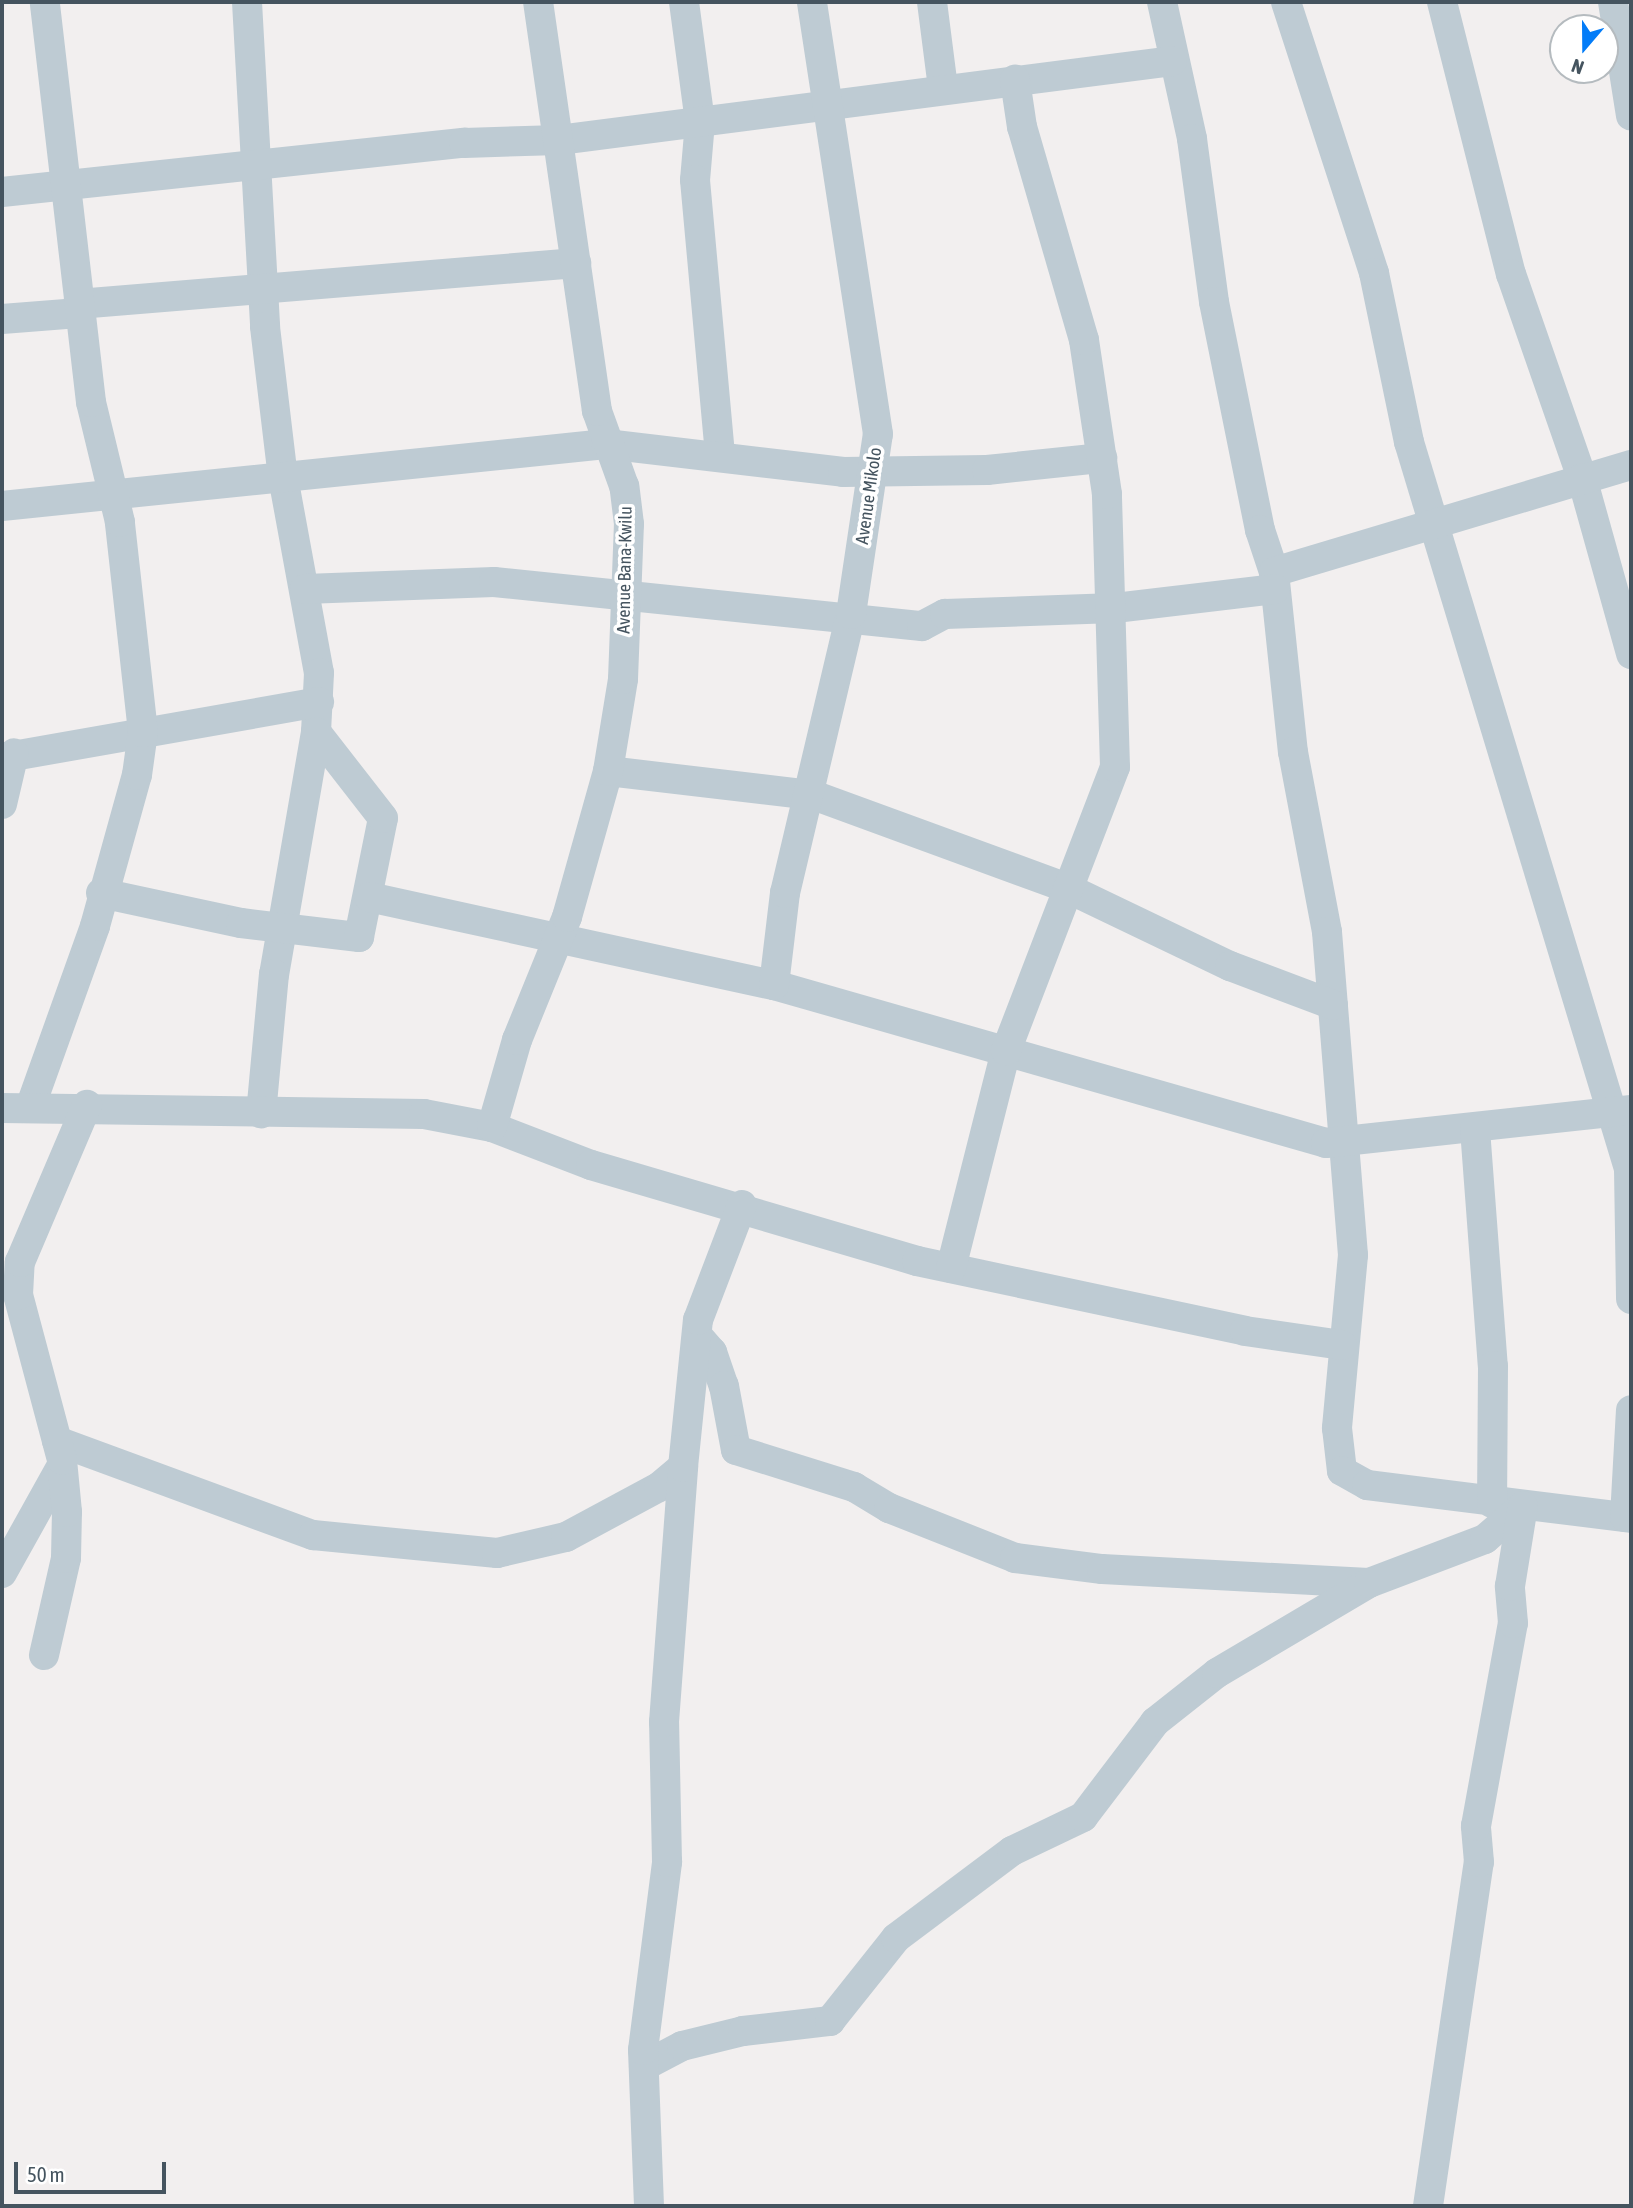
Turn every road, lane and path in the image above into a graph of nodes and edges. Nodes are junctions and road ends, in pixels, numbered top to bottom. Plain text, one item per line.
1 (45, 2) edge
2 (247, 2) edge
3 (538, 2) edge
4 (684, 2) edge
5 (812, 2) edge
6 (932, 2) edge
7 (1161, 2) edge
8 (1286, 2) edge
9 (1442, 2) edge
10 (1613, 2) edge
11 (1172, 61) junction
12 (1015, 80) junction
13 (943, 88) junction
14 (829, 105) junction
15 (1631, 116) edge
16 (699, 122) junction
17 (559, 139) junction
18 (254, 166) junction
19 (64, 185) junction
20 (2, 192) edge
21 (576, 263) junction
22 (264, 286) junction
23 (78, 309) junction
24 (2, 319) edge
25 (606, 444) junction
26 (720, 454) junction
27 (1101, 458) junction
28 (1631, 465) edge
29 (874, 468) junction
30 (284, 477) junction
31 (1581, 478) junction
32 (109, 497) junction
33 (2, 503) edge
34 (1435, 523) junction
35 (1275, 580) junction
36 (305, 589) junction
37 (626, 591) junction
38 (1115, 608) junction
39 (851, 614) junction
40 (1631, 654) edge
41 (319, 702) junction
42 (316, 732) junction
43 (143, 733) junction
44 (8, 756) edge
45 (608, 771) junction
46 (813, 795) junction
47 (2, 804) edge
48 (1067, 888) junction
49 (101, 893) junction
50 (369, 897) junction
51 (282, 926) junction
52 (557, 938) junction
53 (774, 985) junction
54 (1333, 1006) junction
55 (1006, 1051) junction
56 (31, 1105) junction
57 (86, 1105) junction
58 (2, 1108) edge
59 (1622, 1111) edge
60 (261, 1112) junction
61 (492, 1127) junction
62 (1475, 1129) junction
63 (1347, 1143) junction
64 (742, 1205) junction
65 (951, 1268) junction
66 (1631, 1299) edge
67 (697, 1335) junction
68 (1342, 1345) junction
69 (1631, 1410) edge
70 (60, 1450) junction
71 (683, 1467) junction
72 (1492, 1503) junction
73 (1523, 1506) junction
74 (1628, 1517) edge
75 (2, 1573) edge
76 (1369, 1583) junction
77 (44, 1655) dead end
78 (644, 2066) junction
79 (649, 2206) edge
80 (1428, 2206) edge

1 - 19 street
2 - 18 street
3 - 17 street, Avenue Bana-Kwilu
4 - 16 street
5 - 14 street, Avenue Mikolo
6 - 13 street
7 - 11 street
8 - 34 street
9 - 31 street
10 - 15 street
11 - 12 street
11 - 35 street
12 - 13 street
12 - 27 street
13 - 14 street
14 - 16 street
14 - 29 street, Avenue Mikolo
16 - 17 street
16 - 26 street
17 - 18 street
17 - 21 street, Avenue Bana-Kwilu
18 - 19 street
18 - 22 street
19 - 20 street
19 - 23 street
21 - 22 street
21 - 25 street, Avenue Bana-Kwilu
22 - 23 street
22 - 30 street
23 - 24 street
23 - 32 street
25 - 26 street
25 - 30 street
25 - 37 street, Avenue Bana-Kwilu
26 - 29 street
27 - 29 street
27 - 38 street
28 - 31 street
29 - 39 street, Avenue Mikolo
30 - 32 street
30 - 36 street
31 - 34 street
31 - 40 street
32 - 33 street
32 - 43 street
34 - 35 street
34 - 59 street
35 - 38 street
35 - 54 street
36 - 37 street
36 - 41 street
37 - 39 street
37 - 45 street, Avenue Bana-Kwilu
38 - 39 street
38 - 48 street
39 - 46 street, Avenue Mikolo
41 - 42 street
41 - 43 street
42 - 50 street
42 - 51 street
43 - 44 street
43 - 49 street
44 - 47 street
45 - 46 street
45 - 52 street, Avenue Bana-Kwilu
46 - 48 street
46 - 53 street, Avenue Mikolo
48 - 54 street
48 - 55 street
49 - 51 street
49 - 56 street
50 - 51 street
50 - 52 street
51 - 60 street
52 - 53 street
52 - 61 street, Avenue Bana-Kwilu
53 - 55 street
54 - 63 street
55 - 63 street
55 - 65 street
56 - 57 street
56 - 58 street
57 - 60 street
57 - 70 street
59 - 62 street
59 - 66 street
60 - 61 street
61 - 64 street
62 - 63 street
62 - 72 street
63 - 68 street
64 - 65 street
64 - 67 street
65 - 68 street
67 - 71 street
67 - 76 street
68 - 72 street
69 - 74 street
70 - 71 street
70 - 75 street
70 - 77 street
71 - 78 street
72 - 73 street
73 - 74 street
73 - 76 street
73 - 80 street
76 - 78 street
78 - 79 street

